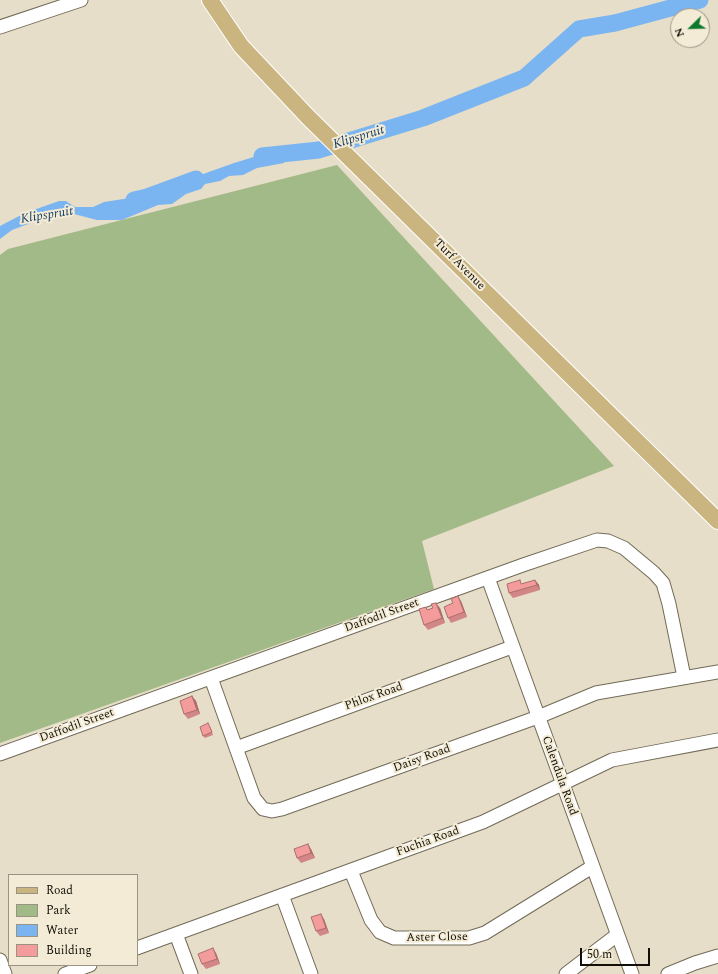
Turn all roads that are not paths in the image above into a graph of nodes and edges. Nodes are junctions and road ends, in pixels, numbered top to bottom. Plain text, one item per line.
1 (81, 0) edge
2 (210, 0) edge
3 (0, 27) edge
4 (718, 522) edge
5 (488, 578) junction
6 (512, 647) junction
7 (718, 672) edge
8 (684, 677) junction
9 (212, 678) junction
10 (538, 717) junction
11 (718, 740) edge
12 (236, 748) junction
13 (0, 754) edge
14 (563, 783) junction
15 (592, 867) junction
16 (351, 871) junction
17 (282, 896) junction
18 (176, 934) junction
19 (617, 935) junction
20 (138, 948) edge
21 (718, 956) edge
22 (0, 960) edge
23 (87, 966) edge
24 (5, 974) edge
25 (65, 974) edge
26 (191, 974) edge
27 (311, 974) edge
28 (566, 974) edge
29 (632, 974) edge
30 (668, 974) edge

1 - 3 street
2 - 4 main road, Turf Avenue
5 - 6 street, Calendula Road
5 - 8 street, Daffodil Street
5 - 9 street, Daffodil Street
6 - 10 street, Calendula Road
6 - 12 street, Phlox Road
7 - 8 street, Daisy Road
8 - 10 street, Daisy Road
9 - 12 street, Daisy Road
9 - 13 street, Daffodil Street
10 - 12 street, Daisy Road
10 - 14 street, Calendula Road
11 - 14 street, Fuchia Road
14 - 15 street, Calendula Road
14 - 16 street, Fuchia Road
15 - 16 street, Aster Close
15 - 19 street, Calendula Road
16 - 17 street, Fuchia Road
17 - 18 street, Fuchia Road
17 - 27 street
18 - 20 street, Fuchia Road
18 - 26 street
19 - 28 street
19 - 29 street, Calendula Road
21 - 30 street
22 - 24 street
23 - 25 street

